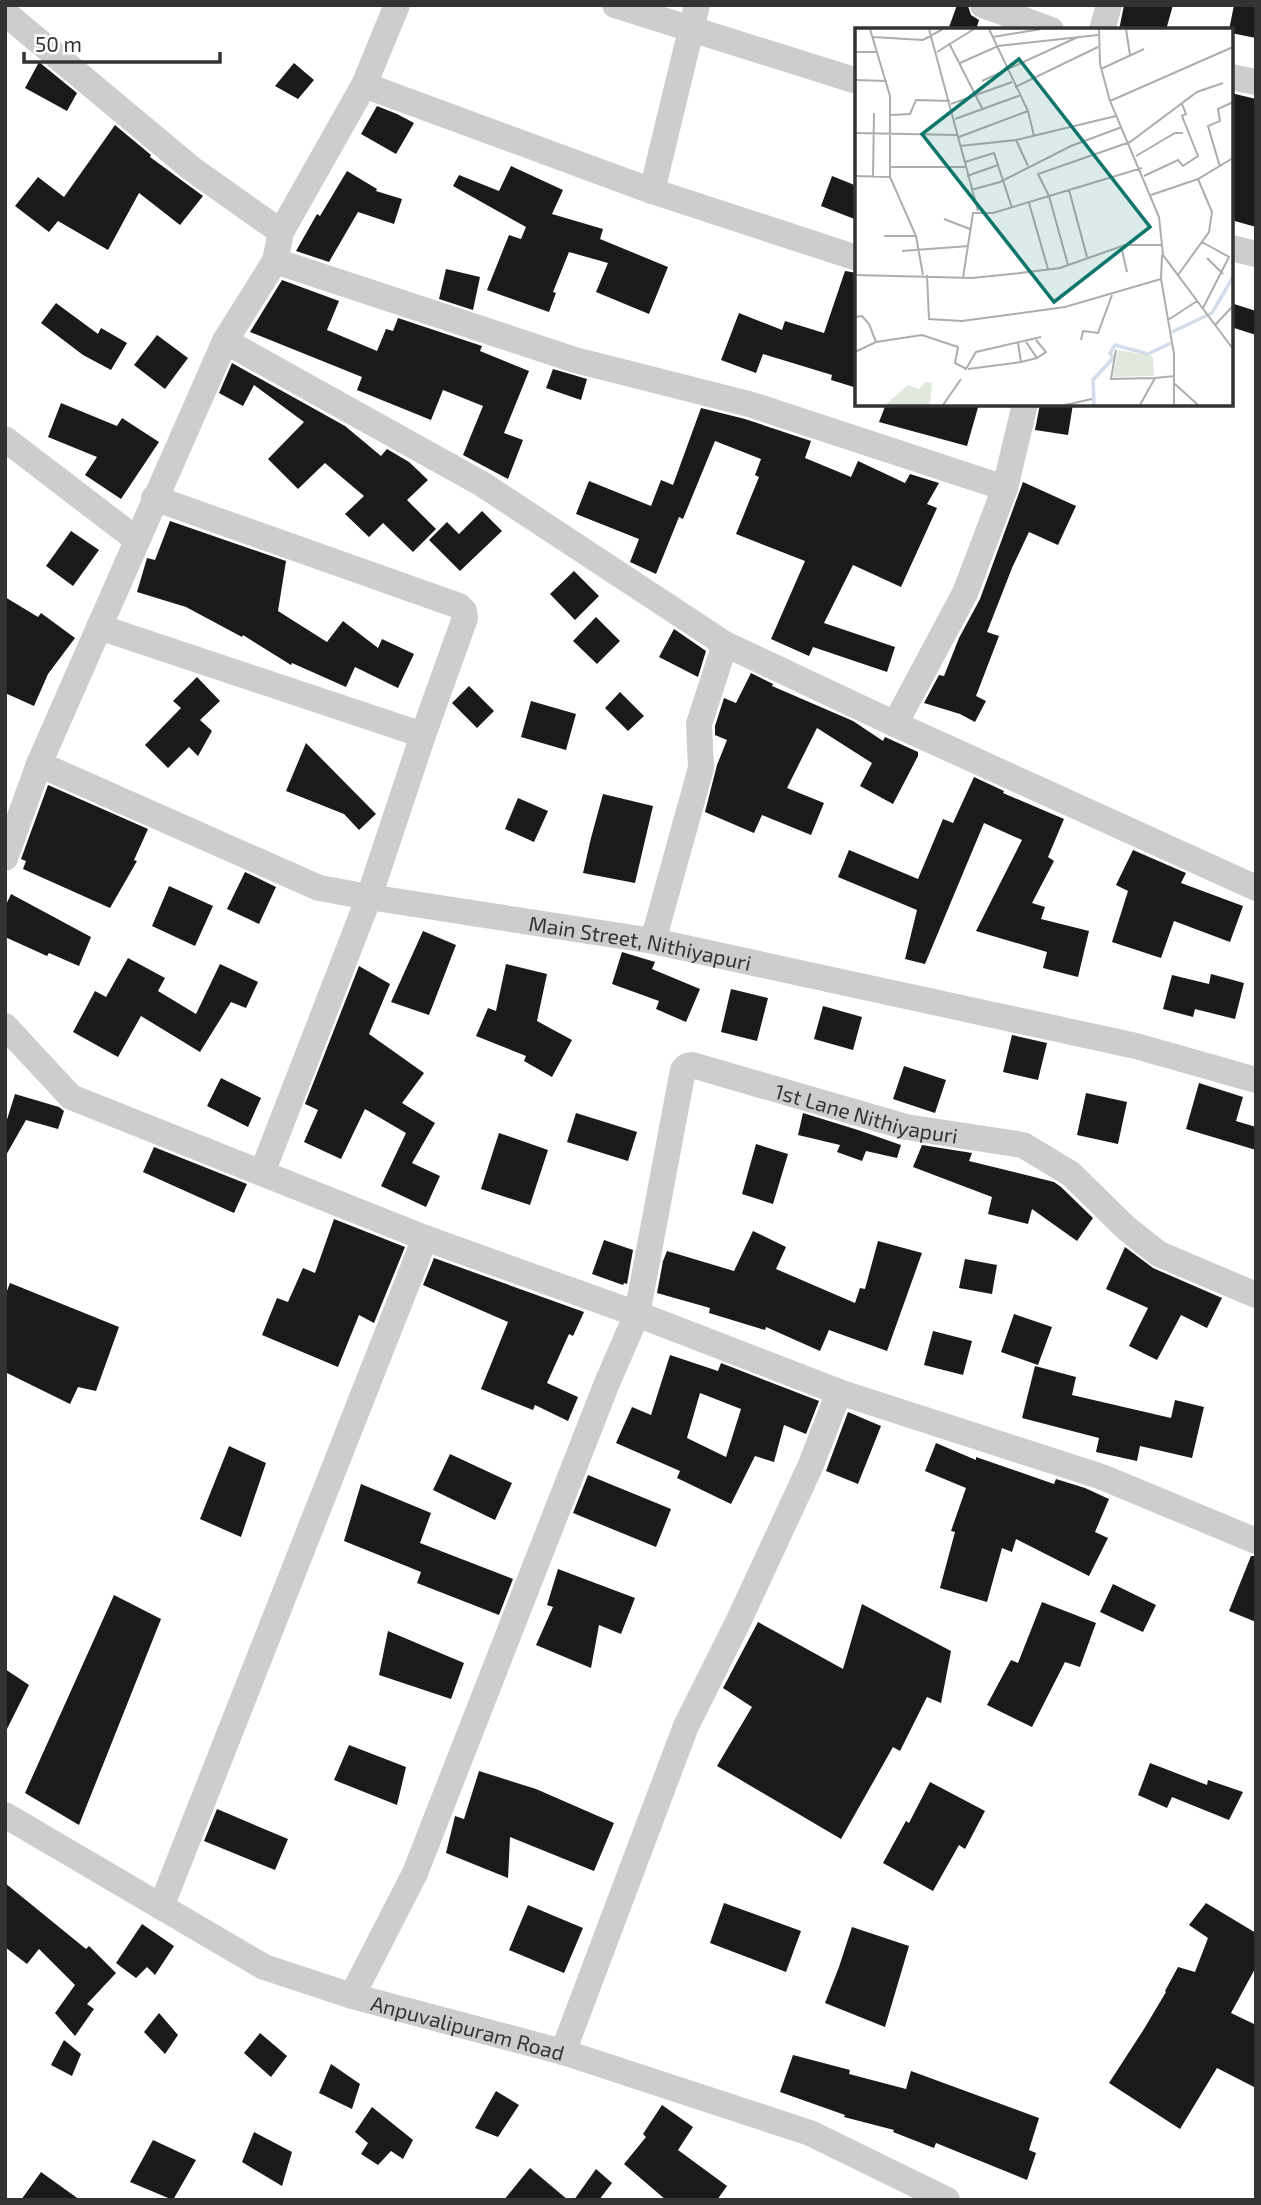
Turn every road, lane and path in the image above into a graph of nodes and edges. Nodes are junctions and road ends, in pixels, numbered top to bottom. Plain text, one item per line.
1 (397, 5) edge
2 (615, 5) edge
3 (983, 5) edge
4 (1109, 5) edge
5 (5, 13) edge
6 (694, 18) edge
7 (1046, 28) edge
8 (1103, 28) edge
9 (1233, 77) edge
10 (855, 80) edge
11 (1256, 82) edge
12 (364, 85) junction
13 (652, 191) junction
14 (281, 232) junction
15 (1233, 248) edge
16 (1256, 254) edge
17 (855, 257) edge
18 (275, 261) junction
19 (225, 341) junction
20 (1025, 406) edge
21 (5, 439) edge
22 (1005, 488) junction
23 (154, 498) junction
24 (137, 540) junction
25 (99, 627) junction
26 (725, 644) junction
27 (895, 724) junction
28 (423, 735) junction
29 (39, 764) junction
30 (5, 858) edge
31 (1256, 888) edge
32 (369, 897) junction
33 (653, 941) junction
34 (5, 1026) edge
35 (1256, 1080) edge
36 (262, 1173) junction
37 (425, 1238) junction
38 (1256, 1295) edge
39 (637, 1314) junction
40 (839, 1392) junction
41 (1256, 1541) edge
42 (5, 1815) edge
43 (161, 1907) junction
44 (352, 1996) junction
45 (563, 2052) junction
46 (901, 2189) edge
47 (947, 2200) edge

1 - 12 street
2 - 6 street
3 - 7 street
4 - 8 street
5 - 14 street
6 - 10 street
6 - 13 street
9 - 11 street
12 - 13 street
12 - 14 street
13 - 17 street
14 - 18 street
15 - 16 street
18 - 19 street
18 - 22 street
19 - 23 street
19 - 26 street
20 - 22 street
21 - 24 street
22 - 27 street
23 - 24 street
23 - 28 street
24 - 25 street
25 - 28 street
25 - 29 street
26 - 27 street
26 - 33 street
27 - 31 street
28 - 32 street
29 - 30 street
29 - 32 street, Main Street, Nithiyapuri
32 - 33 street, Main Street, Nithiyapuri
32 - 36 street
33 - 35 street, Main Street, Nithiyapuri
34 - 36 street
36 - 37 street
37 - 39 street
37 - 43 street
38 - 39 street, 1st Lane Nithiyapuri
39 - 40 street
39 - 44 street
40 - 41 street
40 - 45 street
42 - 43 street, Anpuvalipuram Road
43 - 44 street, Anpuvalipuram Road
44 - 45 street, Anpuvalipuram Road
45 - 46 street, Anpuvalipuram Road
46 - 47 street, Anpuvalipuram Road

